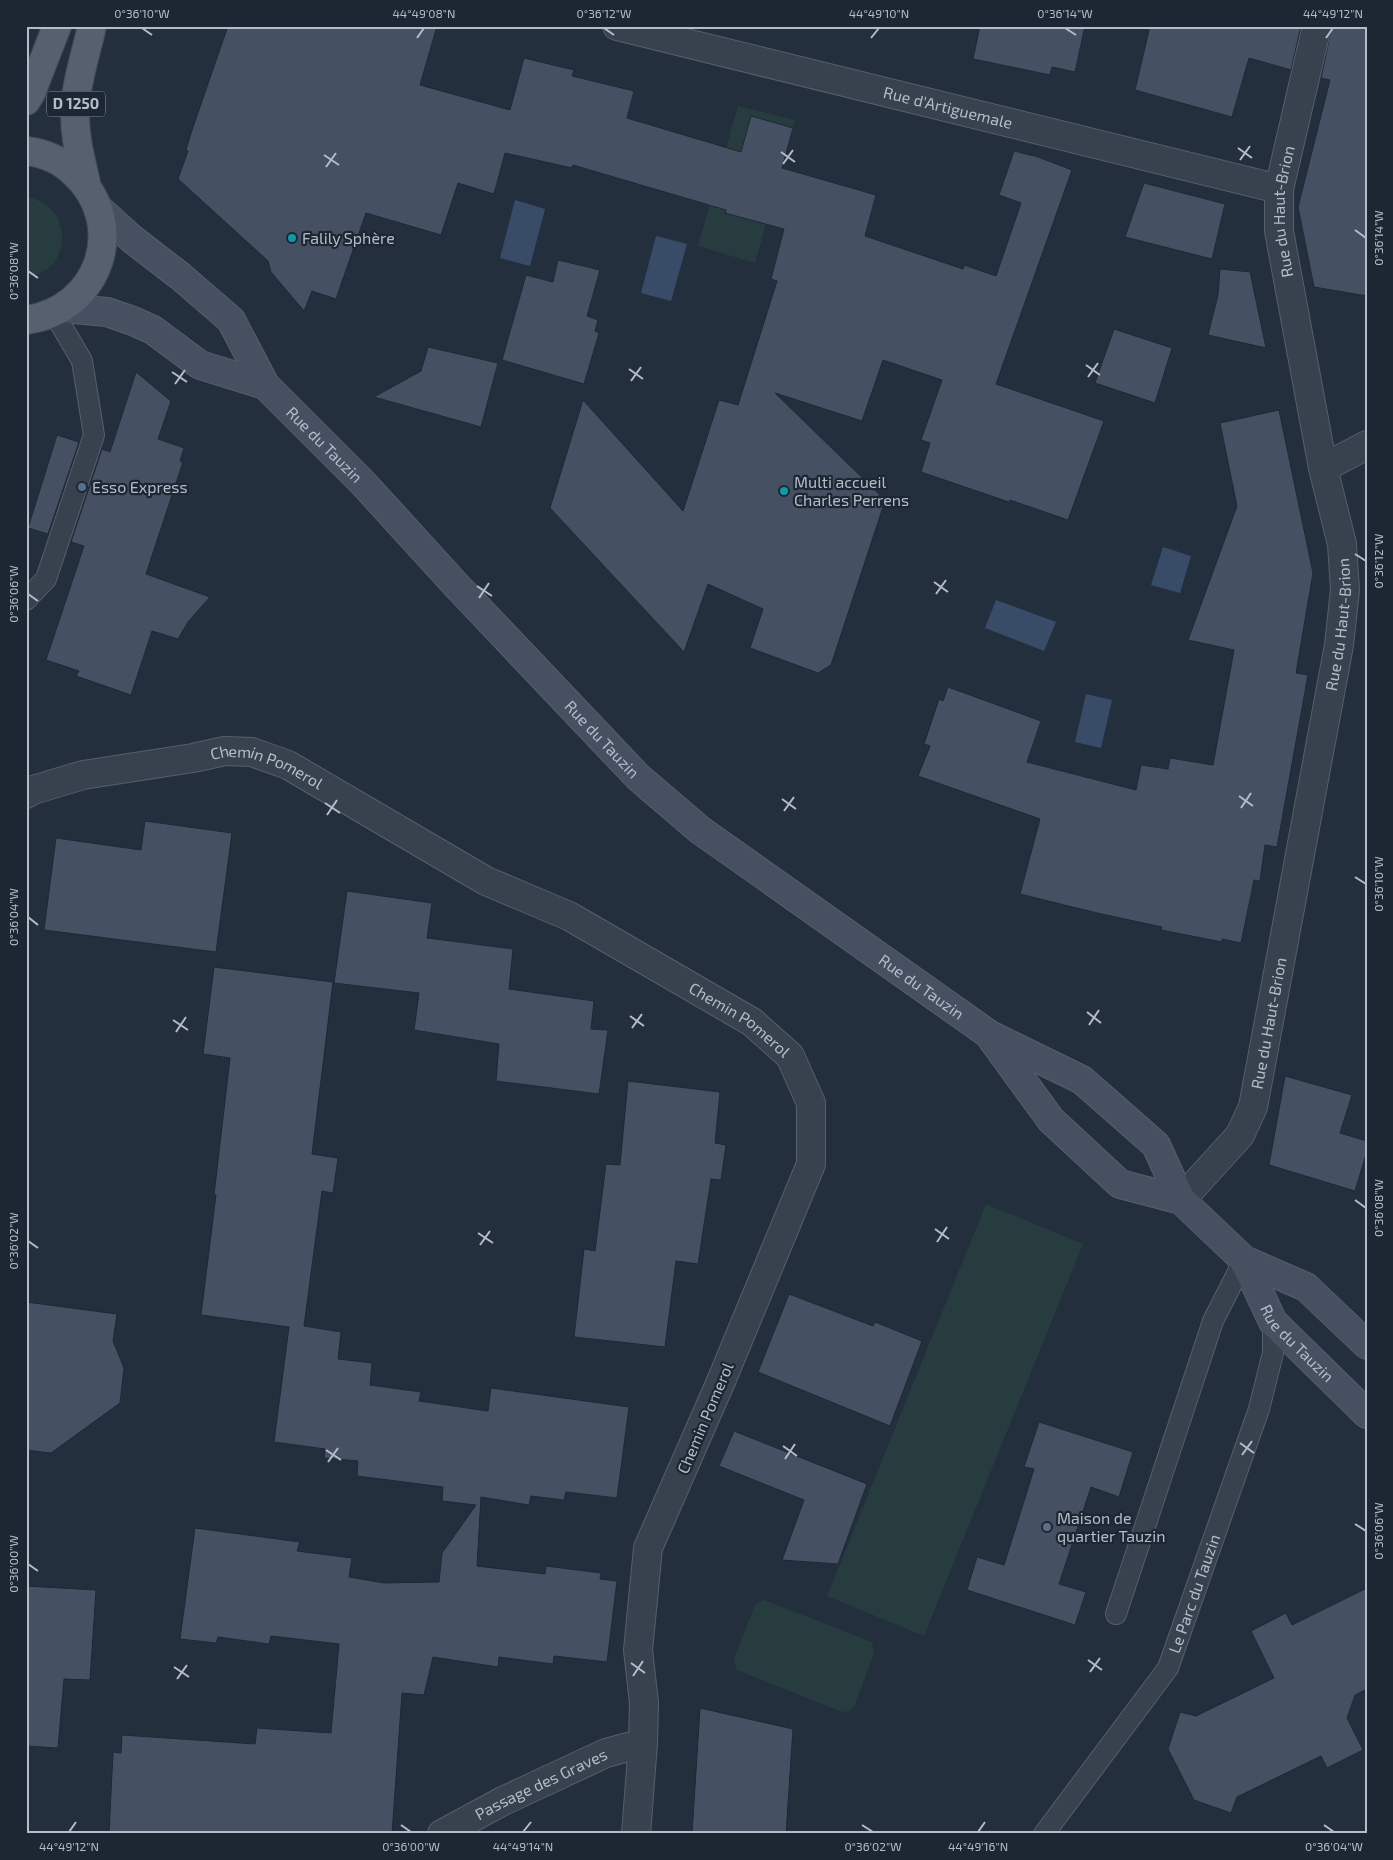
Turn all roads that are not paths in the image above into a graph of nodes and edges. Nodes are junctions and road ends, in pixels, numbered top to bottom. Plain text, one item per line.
1 (57, 26) edge
2 (92, 26) edge
3 (617, 26) edge
4 (1317, 26) edge
5 (26, 101) edge
6 (26, 151) edge
7 (86, 184) junction
8 (1279, 189) junction
9 (99, 209) junction
10 (42, 318) edge
11 (265, 385) junction
12 (1367, 446) edge
13 (1323, 468) junction
14 (26, 600) edge
15 (26, 794) edge
16 (990, 1035) junction
17 (1180, 1200) junction
18 (1244, 1260) junction
19 (1273, 1322) junction
20 (1367, 1345) edge
21 (1367, 1414) edge
22 (1116, 1614) dead end
23 (643, 1742) junction
24 (442, 1834) edge
25 (636, 1834) edge
26 (1044, 1834) edge

1 - 5 main road, D 1250
2 - 7 main road, D 1250
3 - 8 street, Rue d'Artiguemale
4 - 8 street, Rue du Haut-Brion
6 - 7 main road
7 - 9 main road
8 - 13 street, Rue du Haut-Brion
9 - 10 main road
9 - 11 street, Rue du Tauzin
10 - 11 street, Rue du Tauzin
10 - 14 lane
11 - 16 street, Rue du Tauzin
12 - 13 street
13 - 17 street, Rue du Haut-Brion
15 - 23 street, Chemin Pomerol
16 - 17 street, Rue du Tauzin
16 - 17 street, Rue du Tauzin
17 - 18 street, Rue du Tauzin
18 - 19 street, Rue du Tauzin
18 - 20 street, Rue du Tauzin
18 - 22 lane
19 - 21 street, Rue du Tauzin
19 - 26 lane, Le Parc du Tauzin
23 - 24 street, Passage des Graves
23 - 25 street, Chemin Pomerol

